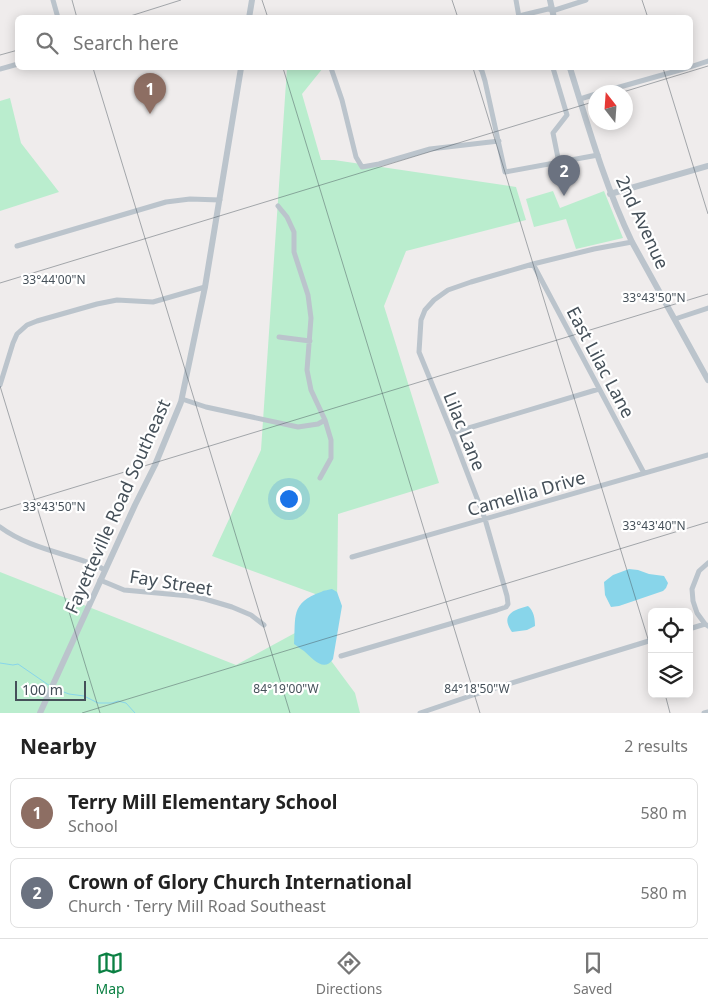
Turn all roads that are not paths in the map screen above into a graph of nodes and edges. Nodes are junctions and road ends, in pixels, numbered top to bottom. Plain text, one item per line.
1 (53, 0) edge
2 (252, 0) edge
3 (516, 0) edge
4 (550, 0) edge
5 (586, 0) edge
6 (553, 12) edge
7 (57, 15) edge
8 (250, 15) edge
9 (519, 15) edge
10 (533, 15) edge
11 (708, 61) edge
12 (15, 65) edge
13 (693, 66) edge
14 (0, 69) edge
15 (241, 70) edge
16 (332, 70) edge
17 (481, 70) edge
18 (554, 70) edge
19 (571, 70) edge
20 (679, 70) edge
21 (626, 85) edge
22 (588, 96) edge
23 (580, 99) junction
24 (499, 141) junction
25 (598, 155) junction
26 (559, 163) junction
27 (708, 166) edge
28 (610, 194) junction
29 (220, 200) junction
30 (278, 206) dead end
31 (632, 242) junction
32 (17, 246) dead end
33 (533, 264) junction
34 (205, 287) junction
35 (708, 308) edge
36 (675, 319) junction
37 (279, 338) dead end
38 (310, 341) junction
39 (708, 380) edge
40 (0, 385) edge
41 (599, 390) junction
42 (182, 398) junction
43 (325, 420) junction
44 (452, 432) junction
45 (708, 454) edge
46 (644, 473) junction
47 (320, 478) dead end
48 (485, 519) junction
49 (0, 527) edge
50 (352, 557) dead end
51 (708, 563) edge
52 (105, 570) junction
53 (100, 580) junction
54 (264, 625) dead end
55 (706, 625) edge
56 (693, 628) edge
57 (648, 641) edge
58 (341, 656) dead end
59 (708, 712) edge
60 (40, 713) edge
61 (420, 713) edge
62 (704, 713) edge

1 - 7 street
2 - 8 street
3 - 9 street
4 - 6 street
5 - 6 street
6 - 10 street
11 - 13 street
12 - 14 street
15 - 29 street, Fayetteville Road Southeast
16 - 24 street
17 - 24 street
18 - 26 street
19 - 23 street, 2nd Avenue
20 - 21 street
22 - 23 street
23 - 25 street, 2nd Avenue
24 - 26 street
25 - 26 street
25 - 28 street, 2nd Avenue
27 - 28 street
28 - 31 street, 2nd Avenue
29 - 32 street
29 - 34 street, Fayetteville Road Southeast
30 - 38 street
31 - 33 street, Lilac Lane
31 - 36 street, 2nd Avenue
33 - 41 street, East Lilac Lane
33 - 44 street, Lilac Lane
34 - 40 street
34 - 42 street, Fayetteville Road Southeast
35 - 36 street
36 - 39 street, 2nd Avenue
37 - 38 street
38 - 43 street
41 - 44 street
41 - 46 street, East Lilac Lane
42 - 43 street
42 - 52 street, Fayetteville Road Southeast
43 - 47 street
44 - 48 street, Lilac Lane
45 - 46 street, Camellia Drive
46 - 48 street, Camellia Drive
48 - 50 street, Camellia Drive
48 - 58 street, Lilac Lane
49 - 52 street
51 - 55 street
52 - 53 street, Fayetteville Road Southeast
53 - 54 street, Fay Street
53 - 60 street, Fayetteville Road Southeast
55 - 56 street
57 - 61 street
59 - 62 street

